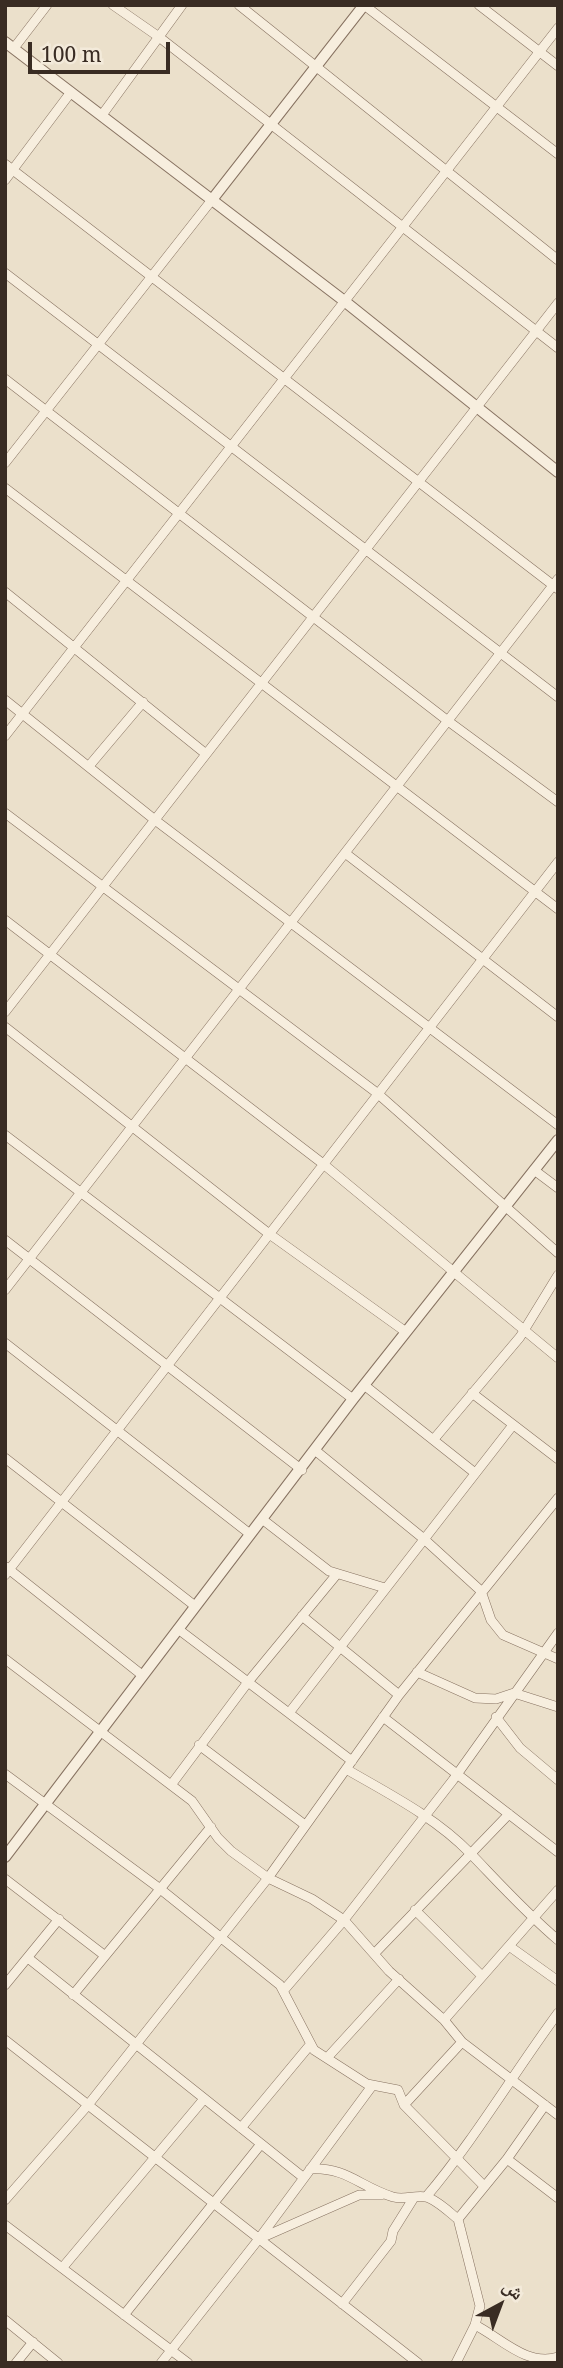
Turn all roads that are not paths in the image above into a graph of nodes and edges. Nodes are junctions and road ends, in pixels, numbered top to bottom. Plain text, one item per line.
1 (47, 5) edge
2 (113, 5) edge
3 (182, 5) edge
4 (239, 5) edge
5 (364, 5) edge
6 (479, 5) edge
7 (558, 28) edge
8 (159, 37) junction
9 (10, 45) edge
10 (538, 51) junction
11 (317, 65) junction
12 (558, 66) edge
13 (71, 92) junction
14 (496, 105) junction
15 (102, 115) junction
16 (270, 126) junction
17 (558, 154) edge
18 (9, 167) edge
19 (447, 169) junction
20 (5, 180) edge
21 (211, 201) junction
22 (402, 225) junction
23 (558, 260) edge
24 (5, 273) edge
25 (152, 276) junction
26 (343, 300) junction
27 (558, 303) edge
28 (536, 332) junction
29 (100, 344) junction
30 (558, 348) edge
31 (284, 377) junction
32 (5, 379) edge
33 (477, 407) junction
34 (47, 410) junction
35 (232, 444) junction
36 (5, 463) edge
37 (558, 472) edge
38 (419, 481) junction
39 (5, 488) edge
40 (179, 512) junction
41 (366, 549) junction
42 (126, 580) junction
43 (556, 585) edge
44 (5, 592) edge
45 (313, 617) junction
46 (75, 646) junction
47 (501, 652) junction
48 (261, 684) junction
49 (558, 697) edge
50 (5, 700) edge
51 (143, 702) junction
52 (23, 713) junction
53 (447, 721) junction
54 (5, 736) edge
55 (206, 754) junction
56 (89, 766) junction
57 (395, 788) junction
58 (558, 802) edge
59 (5, 813) edge
60 (155, 820) junction
61 (345, 853) junction
62 (558, 862) edge
63 (103, 888) junction
64 (534, 891) junction
65 (558, 909) edge
66 (5, 920) edge
67 (290, 924) junction
68 (50, 955) junction
69 (481, 958) junction
70 (240, 988) junction
71 (5, 1012) edge
72 (558, 1017) edge
73 (429, 1026) junction
74 (5, 1027) edge
75 (187, 1057) junction
76 (377, 1093) junction
77 (558, 1125) edge
78 (131, 1128) junction
79 (5, 1135) edge
80 (558, 1140) edge
81 (322, 1163) junction
82 (534, 1170) junction
83 (558, 1188) edge
84 (82, 1191) junction
85 (506, 1205) junction
86 (268, 1233) junction
87 (5, 1240) edge
88 (558, 1253) edge
89 (30, 1259) junction
90 (455, 1271) junction
91 (558, 1275) edge
92 (5, 1290) edge
93 (220, 1297) junction
94 (406, 1332) junction
95 (523, 1332) junction
96 (5, 1343) edge
97 (558, 1358) edge
98 (168, 1366) junction
99 (364, 1385) junction
100 (471, 1394) junction
101 (353, 1399) junction
102 (513, 1425) junction
103 (119, 1430) junction
104 (434, 1439) junction
105 (316, 1451) junction
106 (5, 1458) edge
107 (558, 1459) edge
108 (302, 1470) junction
109 (475, 1473) junction
110 (558, 1498) edge
111 (62, 1502) junction
112 (262, 1518) junction
113 (250, 1534) junction
114 (424, 1539) junction
115 (7, 1570) edge
116 (337, 1574) junction
117 (385, 1588) junction
118 (481, 1591) junction
119 (195, 1606) junction
120 (302, 1616) junction
121 (178, 1629) junction
122 (558, 1633) edge
123 (340, 1647) junction
124 (541, 1653) junction
125 (5, 1658) edge
126 (558, 1659) edge
127 (417, 1672) junction
128 (142, 1675) junction
129 (248, 1682) junction
130 (514, 1693) junction
131 (399, 1695) junction
132 (558, 1707) edge
133 (289, 1713) junction
134 (383, 1717) junction
135 (496, 1717) junction
136 (102, 1732) junction
137 (200, 1745) junction
138 (349, 1765) junction
139 (5, 1774) edge
140 (457, 1775) junction
141 (558, 1780) edge
142 (171, 1784) junction
143 (47, 1804) junction
144 (509, 1814) junction
145 (425, 1815) junction
146 (305, 1825) junction
147 (211, 1827) junction
148 (558, 1852) edge
149 (470, 1853) junction
150 (5, 1857) edge
151 (268, 1878) junction
152 (5, 1879) edge
153 (159, 1888) junction
154 (558, 1890) edge
155 (415, 1910) junction
156 (59, 1919) junction
157 (344, 1920) junction
158 (533, 1920) junction
159 (221, 1936) junction
160 (558, 1940) edge
161 (509, 1946) junction
162 (374, 1954) junction
163 (104, 1955) junction
164 (28, 1958) junction
165 (482, 1976) junction
166 (399, 1979) junction
167 (558, 1981) edge
168 (5, 1986) edge
169 (284, 1990) junction
170 (73, 1995) junction
171 (558, 2013) edge
172 (444, 2020) junction
173 (5, 2040) edge
174 (462, 2042) junction
175 (135, 2045) junction
176 (310, 2045) junction
177 (327, 2058) junction
178 (510, 2077) junction
179 (372, 2086) junction
180 (204, 2099) junction
181 (88, 2105) junction
182 (404, 2105) junction
183 (545, 2105) junction
184 (558, 2115) edge
185 (241, 2128) junction
186 (261, 2144) junction
187 (154, 2158) junction
188 (507, 2159) junction
189 (457, 2160) junction
190 (307, 2174) junction
191 (484, 2186) junction
192 (386, 2194) junction
193 (426, 2197) junction
194 (558, 2198) edge
195 (413, 2199) junction
196 (5, 2200) edge
197 (213, 2204) junction
198 (458, 2219) junction
199 (5, 2225) edge
200 (258, 2240) junction
201 (63, 2267) junction
202 (342, 2304) junction
203 (124, 2315) junction
204 (5, 2320) edge
205 (475, 2325) junction
206 (33, 2342) junction
207 (171, 2350) junction
208 (558, 2357) edge
209 (544, 2362) edge
210 (16, 2363) edge
211 (58, 2363) edge
212 (161, 2363) edge
213 (188, 2363) edge
214 (418, 2363) edge
215 (456, 2363) edge

1 - 9 street
2 - 8 street
3 - 8 street
4 - 11 street
5 - 11 street
5 - 14 street
6 - 10 street
7 - 10 street
8 - 15 street
8 - 16 street
9 - 13 street
10 - 12 street
10 - 14 street
11 - 16 street
11 - 19 street
13 - 15 street
13 - 18 street
14 - 17 street
14 - 19 street
15 - 21 street
16 - 21 street
16 - 22 street
18 - 20 street
18 - 25 street
19 - 22 street
19 - 23 street
21 - 25 street
21 - 26 street
22 - 26 street
22 - 28 street
24 - 29 street
25 - 29 street
25 - 31 street
26 - 31 street
26 - 33 street
27 - 28 street
28 - 30 street
28 - 33 street
29 - 34 street
29 - 35 street
31 - 35 street
31 - 38 street
32 - 34 street
33 - 37 street
33 - 38 street
34 - 36 street
34 - 40 street
35 - 40 street
35 - 41 street
38 - 41 street
38 - 43 street
39 - 42 street
40 - 42 street
40 - 45 street
41 - 45 street
41 - 47 street
42 - 46 street
42 - 48 street
43 - 47 street
44 - 46 street
45 - 48 street
45 - 53 street
46 - 51 street
46 - 52 street
47 - 49 street
47 - 53 street
48 - 55 street
48 - 57 street
50 - 52 street
51 - 55 street
51 - 56 street
52 - 54 street
52 - 56 street
53 - 57 street
53 - 58 street
55 - 60 street
56 - 60 street
57 - 61 street
57 - 64 street
59 - 63 street
60 - 63 street
60 - 67 street
61 - 67 street
61 - 69 street
62 - 64 street
63 - 68 street
63 - 70 street
64 - 65 street
64 - 69 street
66 - 68 street
67 - 70 street
67 - 73 street
68 - 71 street
68 - 75 street
69 - 72 street
69 - 73 street
70 - 75 street
70 - 76 street
73 - 76 street
73 - 77 street
74 - 78 street
75 - 78 street
75 - 81 street
76 - 81 street
76 - 85 street
78 - 84 street
78 - 86 street
79 - 84 street
80 - 82 street
81 - 86 street
81 - 90 street
82 - 83 street
82 - 85 street
84 - 89 street
84 - 93 street
85 - 88 street
85 - 90 street
86 - 93 street
86 - 94 street
87 - 89 street
89 - 92 street
89 - 98 street
90 - 94 street
90 - 95 street
91 - 95 street
93 - 98 street
93 - 101 street
94 - 99 street
95 - 97 street
95 - 100 street
96 - 103 street
98 - 103 street
98 - 108 street
99 - 101 street
99 - 104 street
100 - 102 street
100 - 104 street
101 - 105 street
102 - 107 street
102 - 109 street
103 - 111 street
103 - 113 street
104 - 109 street
105 - 108 street
105 - 114 street
106 - 111 street
108 - 112 street
109 - 114 street
110 - 118 street
111 - 115 street
111 - 119 street
112 - 113 street
112 - 116 street
113 - 119 street
114 - 117 street
114 - 118 street
115 - 128 street
116 - 117 street
116 - 120 street
117 - 123 street
118 - 124 street
118 - 127 street
119 - 121 street
120 - 123 street
120 - 129 street
121 - 128 street
121 - 129 street
122 - 124 street
123 - 131 street
123 - 133 street
124 - 126 street
124 - 130 street
125 - 136 street
127 - 130 street
127 - 131 street
128 - 136 street
129 - 133 street
129 - 137 street
130 - 132 street
130 - 135 street
131 - 134 street
133 - 138 street
134 - 138 street
134 - 140 street
135 - 140 street
135 - 141 street
136 - 142 street
136 - 143 street
137 - 142 street
137 - 146 street
138 - 145 street
138 - 146 street
139 - 143 street
140 - 144 street
140 - 145 street
142 - 147 street
143 - 150 street
143 - 153 street
144 - 148 street
144 - 149 street
145 - 149 street
145 - 157 street
146 - 151 street
147 - 151 street
147 - 153 street
149 - 155 street
149 - 158 street
151 - 157 street
151 - 159 street
152 - 156 street
153 - 159 street
153 - 163 street
154 - 158 street
155 - 162 street
155 - 165 street
156 - 163 street
156 - 164 street
157 - 162 street
157 - 169 street
158 - 160 street
158 - 161 street
159 - 169 street
159 - 175 street
161 - 165 street
161 - 167 street
162 - 166 street
163 - 170 street
164 - 168 street
164 - 170 street
165 - 172 street
166 - 172 street
166 - 177 street
169 - 176 street
170 - 175 street
171 - 178 street
172 - 174 street
173 - 181 street
174 - 178 street
174 - 182 street
175 - 180 street
175 - 181 street
176 - 177 street
176 - 185 street
177 - 179 street
178 - 183 street
178 - 189 street
179 - 182 street
179 - 190 street
180 - 185 street
180 - 187 street
181 - 187 street
181 - 196 street
182 - 189 street
183 - 184 street
183 - 188 street
185 - 186 street
186 - 190 street
186 - 197 street
187 - 197 street
187 - 201 street
188 - 191 street
188 - 194 street
189 - 191 street
189 - 193 street
190 - 192 street
190 - 200 street
191 - 198 street
192 - 195 street
192 - 200 street
193 - 195 street
193 - 198 street
195 - 202 street
197 - 200 street
197 - 203 street
198 - 205 street
199 - 201 street
200 - 202 street
200 - 207 street
201 - 203 street
202 - 214 street
203 - 207 street
204 - 206 street
205 - 209 street
205 - 215 street
206 - 210 street
206 - 211 street
207 - 212 street
207 - 213 street
208 - 209 street

